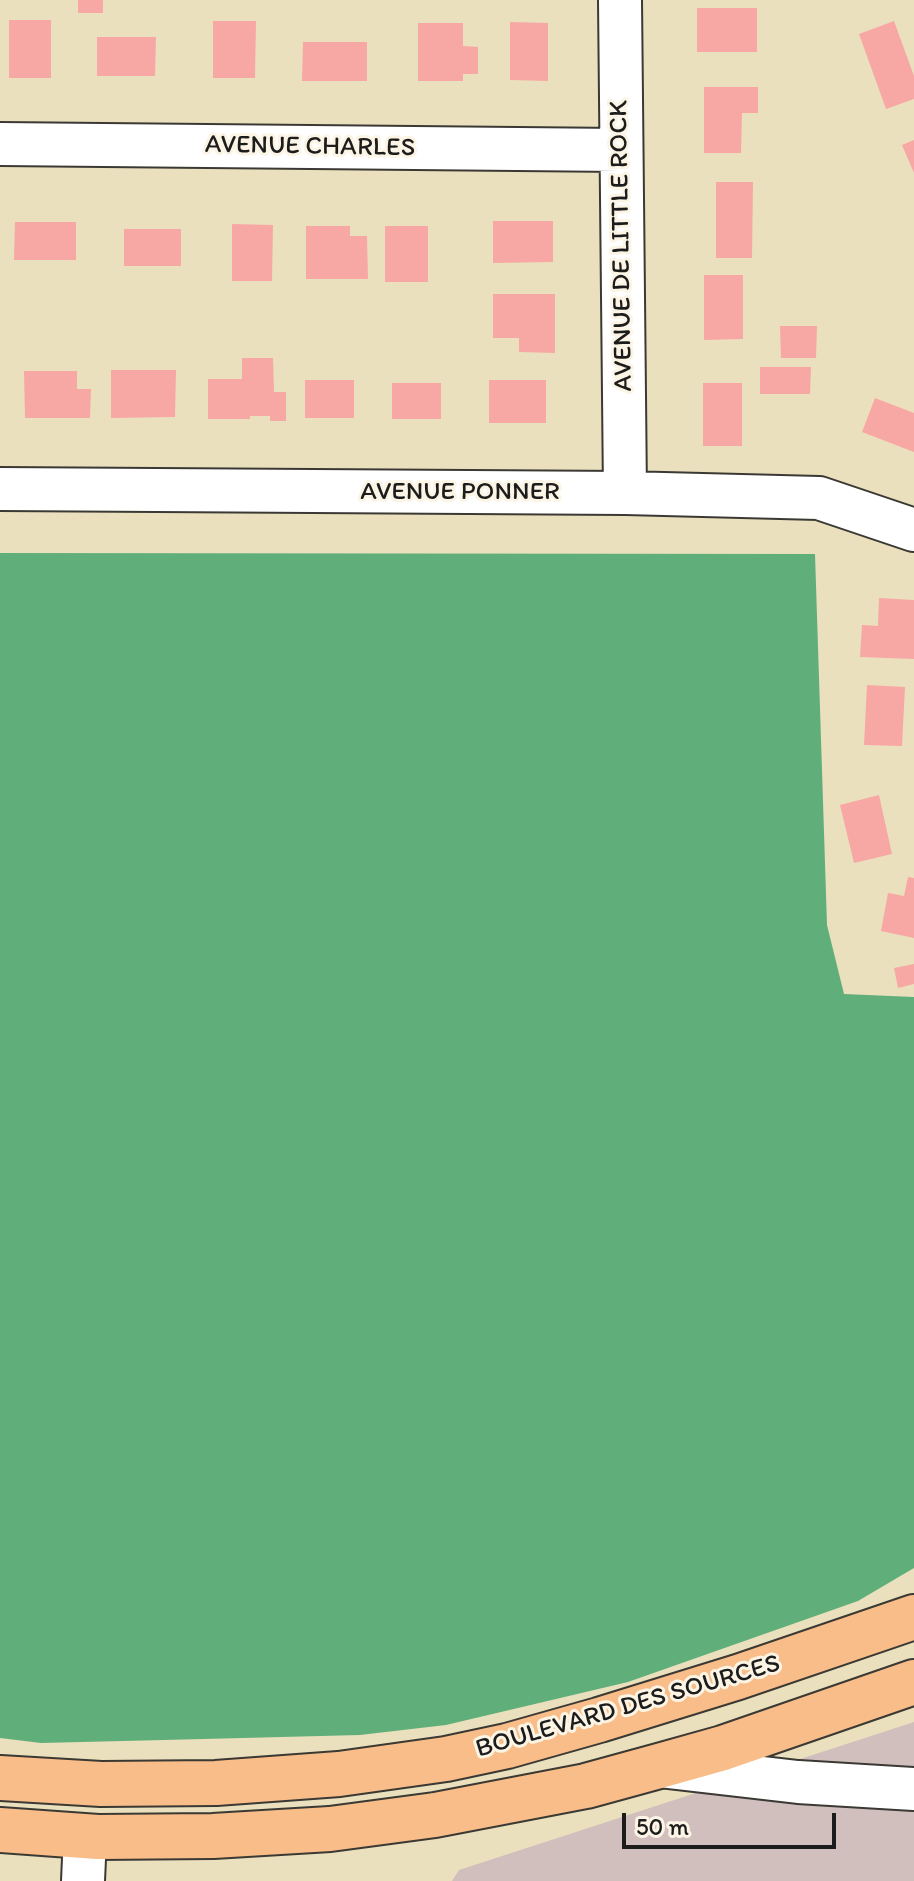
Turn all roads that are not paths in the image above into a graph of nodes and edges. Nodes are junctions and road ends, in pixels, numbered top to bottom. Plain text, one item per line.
1 (620, 0) edge
2 (0, 144) edge
3 (621, 150) junction
4 (0, 489) edge
5 (625, 493) junction
6 (914, 530) edge
7 (914, 1617) edge
8 (914, 1682) edge
9 (659, 1766) junction
10 (0, 1778) edge
11 (914, 1789) edge
12 (0, 1830) edge
13 (85, 1836) junction
14 (83, 1881) edge

1 - 3 street, AVENUE DE LITTLE ROCK
2 - 3 street, AVENUE CHARLES
3 - 5 street, AVENUE DE LITTLE ROCK
4 - 5 street, AVENUE PONNER
5 - 6 street, AVENUE PONNER
7 - 10 main road, BOULEVARD DES SOURCES
8 - 9 main road
9 - 11 street
9 - 13 main road
12 - 13 main road
13 - 14 street

